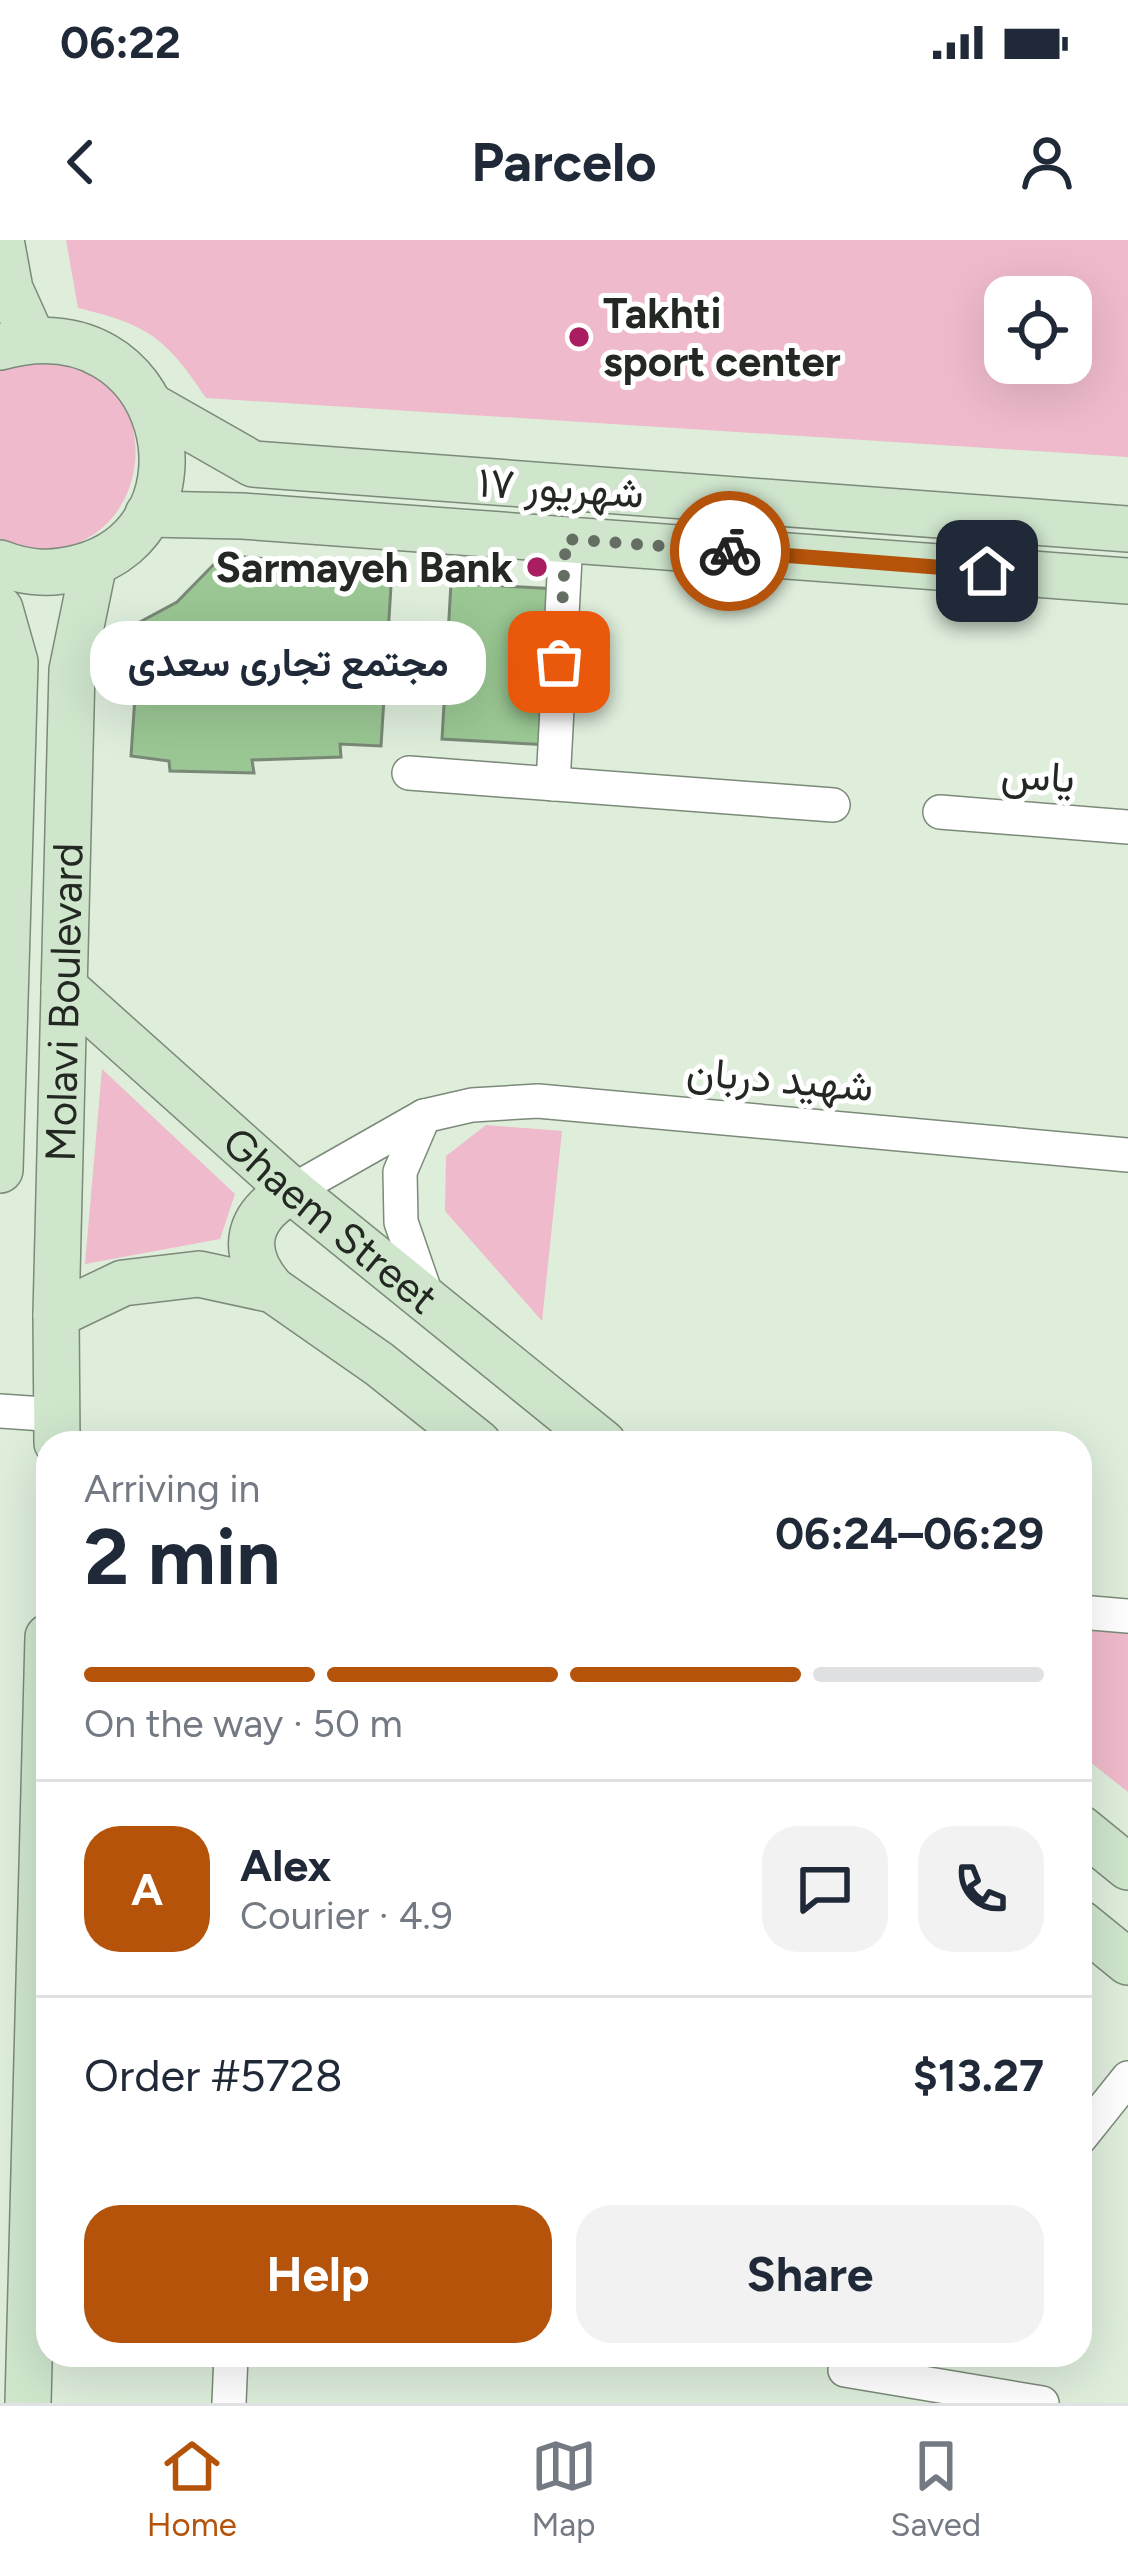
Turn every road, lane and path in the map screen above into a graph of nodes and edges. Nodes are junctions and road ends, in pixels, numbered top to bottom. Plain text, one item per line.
1 (1, 240) edge
2 (16, 343) edge
3 (153, 407) junction
4 (148, 514) junction
5 (1128, 529) edge
6 (566, 539) junction
7 (0, 563) edge
8 (94, 563) junction
9 (1128, 581) edge
10 (0, 609) edge
11 (410, 773) dead end
12 (4, 780) edge
13 (553, 784) junction
14 (833, 805) dead end
15 (940, 812) dead end
16 (1128, 827) edge
17 (64, 987) junction
18 (3, 1030) edge
19 (424, 1116) junction
20 (1128, 1156) edge
21 (0, 1170) edge
22 (292, 1191) junction
23 (272, 1290) junction
24 (429, 1303) junction
25 (56, 1315) junction
26 (0, 1411) edge
27 (58, 1429) edge
28 (463, 1431) edge
29 (588, 1431) edge
30 (1092, 1613) edge
31 (1128, 1616) edge
32 (36, 1802) edge
33 (1092, 1838) edge
34 (1128, 1867) edge
35 (1092, 1933) edge
36 (1128, 1962) edge
37 (19, 2004) edge
38 (1128, 2078) edge
39 (1092, 2123) edge
40 (230, 2367) edge
41 (845, 2367) edge
42 (28, 2403) edge
43 (229, 2403) edge
44 (1042, 2403) edge

1 - 2 main road
2 - 3 main road
3 - 4 main road
3 - 5 main road, ۱۷ شهریور
4 - 6 main road, ۱۷ شهریور
4 - 8 main road
6 - 9 main road, ۱۷ شهریور
6 - 13 street
7 - 8 main road
8 - 17 main road, Molavi Boulevard
10 - 12 main road, Molavi Boulevard
11 - 13 street
12 - 18 main road, Molavi Boulevard
13 - 14 street
15 - 16 street, یاس
17 - 22 main road, Ghaem Street
17 - 25 main road, Molavi Boulevard
18 - 21 main road, Molavi Boulevard
19 - 20 street, شهید دربان
19 - 22 street, شهید دربان
19 - 24 street
22 - 23 main road
22 - 24 main road, Ghaem Street
23 - 25 main road, Ghaem Street
23 - 28 main road, Ghaem Street
24 - 29 main road, Ghaem Street
25 - 27 main road, Molavi Boulevard
26 - 27 street
30 - 31 street
32 - 37 main road
33 - 34 main road
35 - 36 main road
37 - 42 main road
38 - 39 street
40 - 43 street
41 - 44 street

